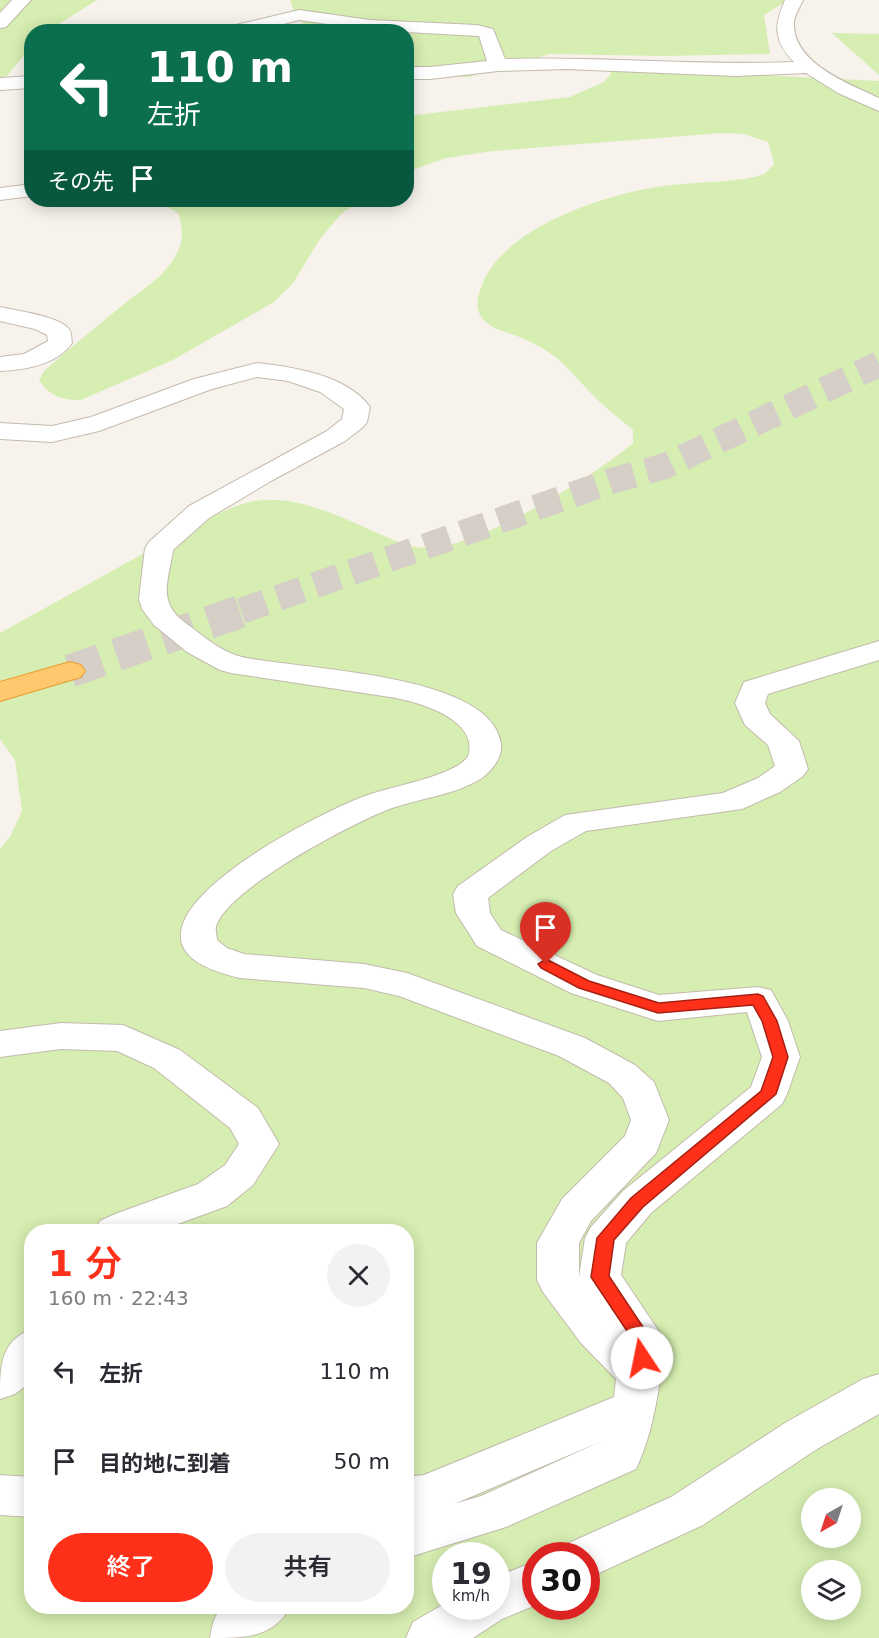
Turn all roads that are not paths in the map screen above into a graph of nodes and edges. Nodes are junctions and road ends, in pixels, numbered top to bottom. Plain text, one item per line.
1 (22, 0) edge
2 (794, 0) edge
3 (0, 23) edge
4 (261, 24) edge
5 (363, 24) edge
6 (414, 27) edge
7 (498, 65) junction
8 (807, 67) junction
9 (414, 73) edge
10 (24, 82) edge
11 (0, 84) edge
12 (879, 105) edge
13 (24, 191) edge
14 (0, 195) edge
15 (0, 315) edge
16 (0, 364) edge
17 (0, 431) edge
18 (879, 650) edge
19 (70, 671) tunnel mouth
20 (0, 692) edge
21 (0, 1044) edge
22 (129, 1224) edge
23 (24, 1357) edge
24 (0, 1381) edge
25 (636, 1391) junction
26 (879, 1392) edge
27 (0, 1495) edge
28 (24, 1496) edge
29 (414, 1496) edge
30 (414, 1536) edge
31 (600, 1551) edge
32 (255, 1614) edge
33 (460, 1620) edge
34 (234, 1638) edge
35 (430, 1638) edge

1 - 3 street
2 - 8 street
4 - 5 street
6 - 7 street
7 - 8 street
7 - 9 street
8 - 12 street
10 - 11 street
13 - 14 street
15 - 16 street
17 - 25 street
18 - 25 street
19 - 20 highway
21 - 22 street
23 - 24 street
25 - 29 street
25 - 30 street
26 - 31 street
27 - 28 street
32 - 34 street
33 - 35 street

